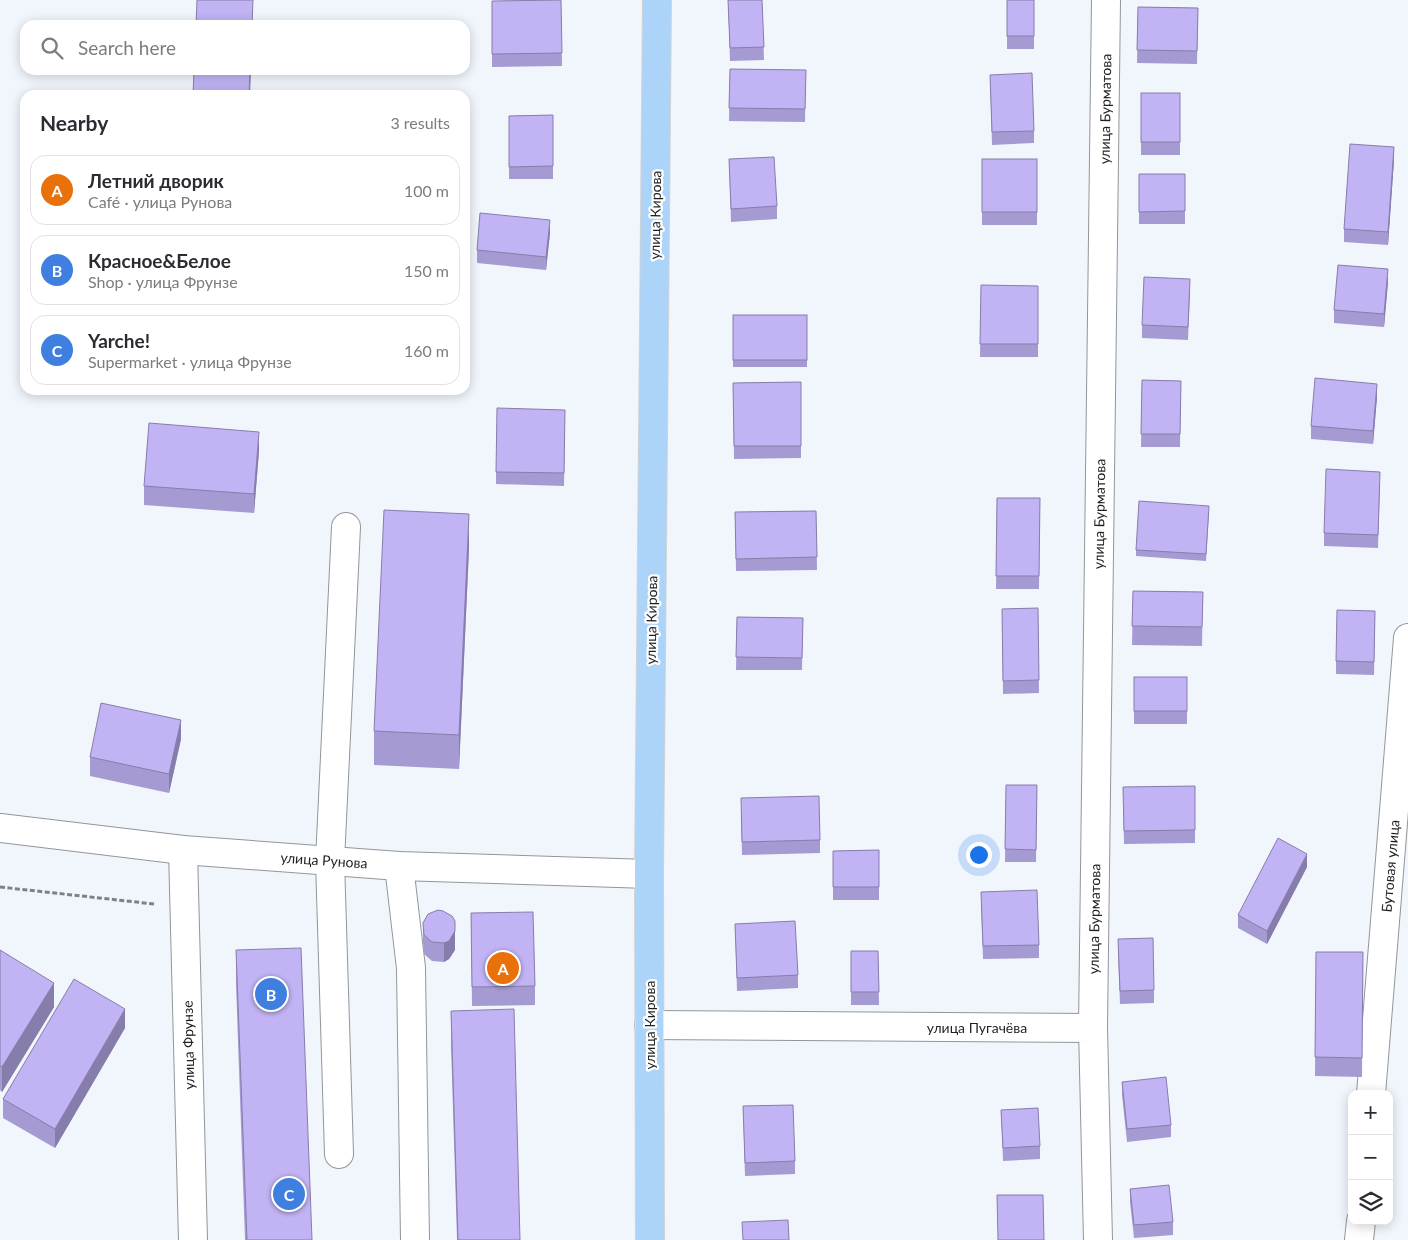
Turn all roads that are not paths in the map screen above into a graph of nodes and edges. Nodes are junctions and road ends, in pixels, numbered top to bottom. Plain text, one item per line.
1 (657, 0) edge
2 (1106, 0) edge
3 (346, 528) dead end
4 (1408, 638) edge
5 (0, 828) edge
6 (183, 850) junction
7 (330, 861) junction
8 (399, 866) junction
9 (649, 874) junction
10 (649, 1025) junction
11 (1093, 1028) junction
12 (1371, 1090) edge
13 (339, 1154) dead end
14 (1361, 1225) edge
15 (193, 1240) edge
16 (415, 1240) edge
17 (650, 1240) edge
18 (1098, 1240) edge
19 (1359, 1240) edge

1 - 9 main road, улица Кирова
2 - 11 street, улица Бурматова
3 - 7 street
4 - 12 street, Бутовая улица
5 - 6 street, улица Рунова
6 - 7 street, улица Рунова
6 - 15 street, улица Фрунзе
7 - 8 street, улица Рунова
7 - 13 street
8 - 9 street, улица Рунова
8 - 16 street
9 - 10 main road, улица Кирова
10 - 11 street, улица Пугачёва
10 - 17 main road, улица Кирова
11 - 18 street
14 - 19 street

